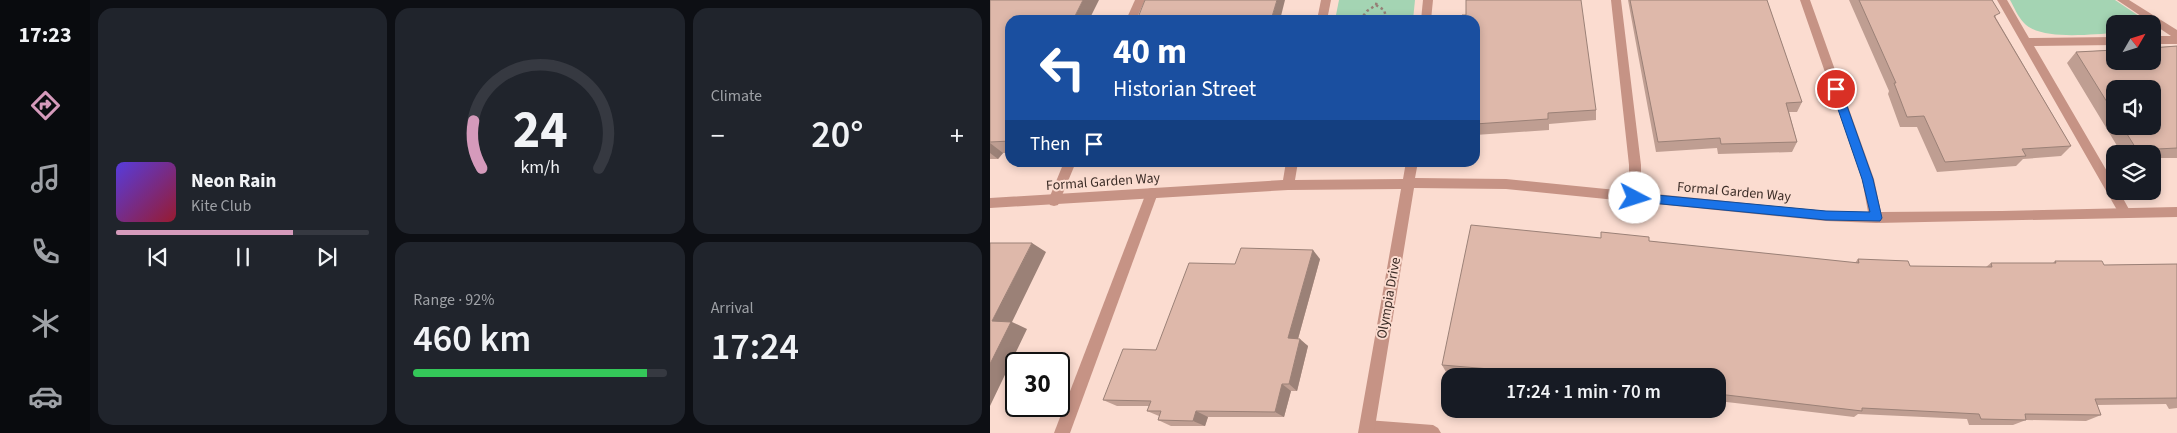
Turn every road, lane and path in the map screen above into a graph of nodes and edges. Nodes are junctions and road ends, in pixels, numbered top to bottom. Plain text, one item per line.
1 (1140, 0) edge
2 (1326, 0) edge
3 (1377, 0) edge
4 (1428, 0) edge
5 (1616, 0) edge
6 (1805, 0) edge
7 (2002, 0) edge
8 (2122, 0) edge
9 (1376, 5) junction
10 (1133, 15) edge
11 (1323, 15) edge
12 (1364, 15) edge
13 (1386, 15) edge
14 (1426, 15) edge
15 (2177, 35) edge
16 (2161, 40) edge
17 (2177, 40) edge
18 (2106, 41) edge
19 (2026, 42) junction
20 (1068, 167) edge
21 (1291, 167) edge
22 (1411, 167) edge
23 (1288, 185) junction
24 (1409, 185) junction
25 (1152, 193) junction
26 (1635, 198) junction
27 (1054, 200) junction
28 (990, 203) edge
29 (2177, 212) edge
30 (2125, 213) junction
31 (1876, 218) junction
32 (1366, 430) edge
33 (1062, 433) edge
34 (1433, 433) edge

1 - 10 street
2 - 11 street
3 - 9 path
4 - 14 street
5 - 26 street
6 - 31 street
7 - 19 street
8 - 15 street
9 - 12 path
9 - 13 path
16 - 17 street
18 - 19 street
19 - 30 street
20 - 27 street
21 - 23 street
22 - 24 street, Olympia Drive
23 - 24 street, Formal Garden Way
23 - 25 street, Formal Garden Way
24 - 26 street, Formal Garden Way
24 - 32 street, Olympia Drive
25 - 27 street, Formal Garden Way
25 - 33 street
26 - 31 street, Formal Garden Way
27 - 28 street, Formal Garden Way
29 - 30 street, Formal Garden Way
30 - 31 street, Formal Garden Way
32 - 34 street

